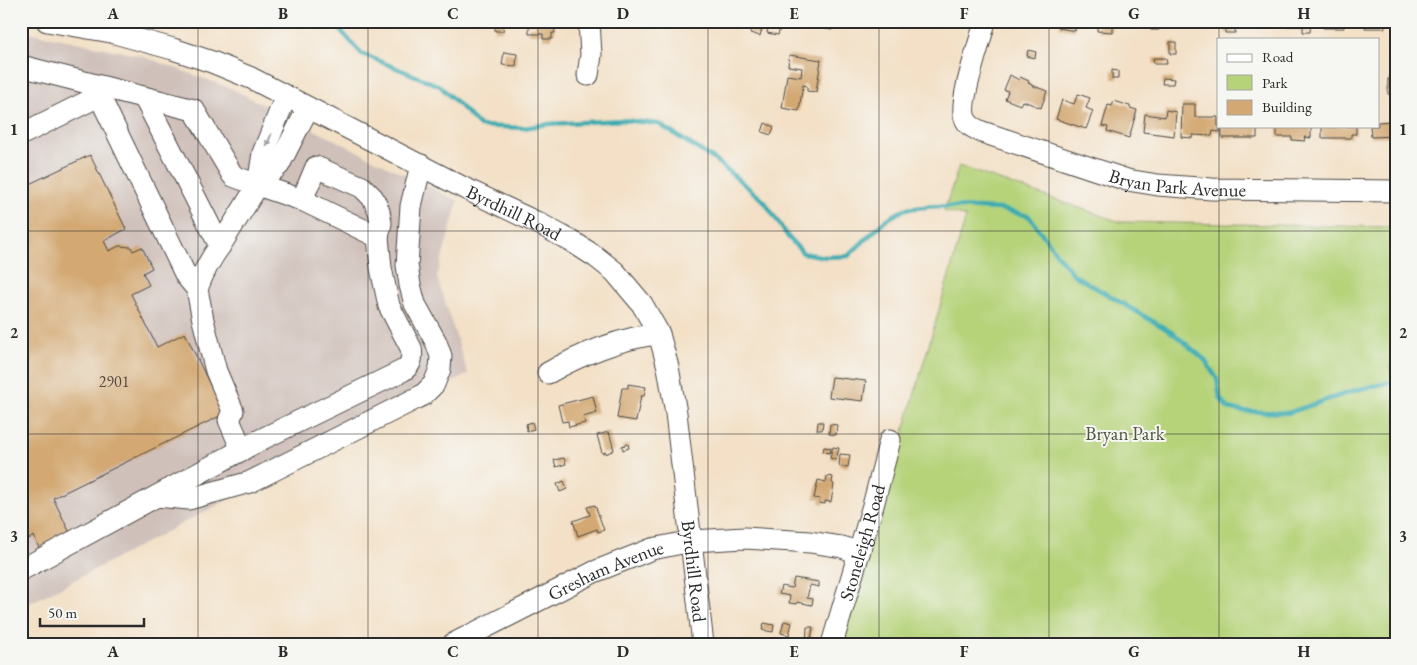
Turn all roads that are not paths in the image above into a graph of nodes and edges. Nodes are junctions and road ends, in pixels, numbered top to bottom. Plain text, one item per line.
1 (47, 21) edge
2 (589, 21) edge
3 (985, 21) edge
4 (21, 66) edge
5 (588, 75) dead end
6 (105, 92) junction
7 (286, 96) junction
8 (144, 97) junction
9 (308, 108) junction
10 (21, 126) edge
11 (422, 165) junction
12 (258, 185) junction
13 (1396, 191) edge
14 (302, 200) junction
15 (378, 236) junction
16 (220, 246) junction
17 (197, 289) junction
18 (659, 334) junction
19 (548, 373) dead end
20 (890, 440) dead end
21 (242, 450) junction
22 (157, 496) junction
23 (692, 541) junction
24 (859, 552) junction
25 (21, 570) edge
26 (453, 644) edge
27 (703, 644) edge
28 (832, 644) edge

1 - 7 street, Byrdhill Road
2 - 5 street
3 - 13 street, Bryan Park Avenue
4 - 6 street
6 - 8 street
6 - 10 street
6 - 17 street
7 - 9 street, Byrdhill Road
7 -> 12 street
8 - 12 street
8 - 16 street
9 - 11 street, Byrdhill Road
9 - 12 street
11 - 18 street, Byrdhill Road
11 - 22 street
12 - 14 street
12 - 16 street
14 - 15 street
14 - 15 street
15 - 21 street
16 - 17 street
17 - 21 street
18 - 19 street
18 - 23 street, Byrdhill Road
20 - 24 street, Stoneleigh Road
21 - 22 street
22 - 25 street
23 - 24 street, Gresham Avenue
23 - 26 street, Gresham Avenue
23 - 27 street, Byrdhill Road
24 - 28 street, Stoneleigh Road

